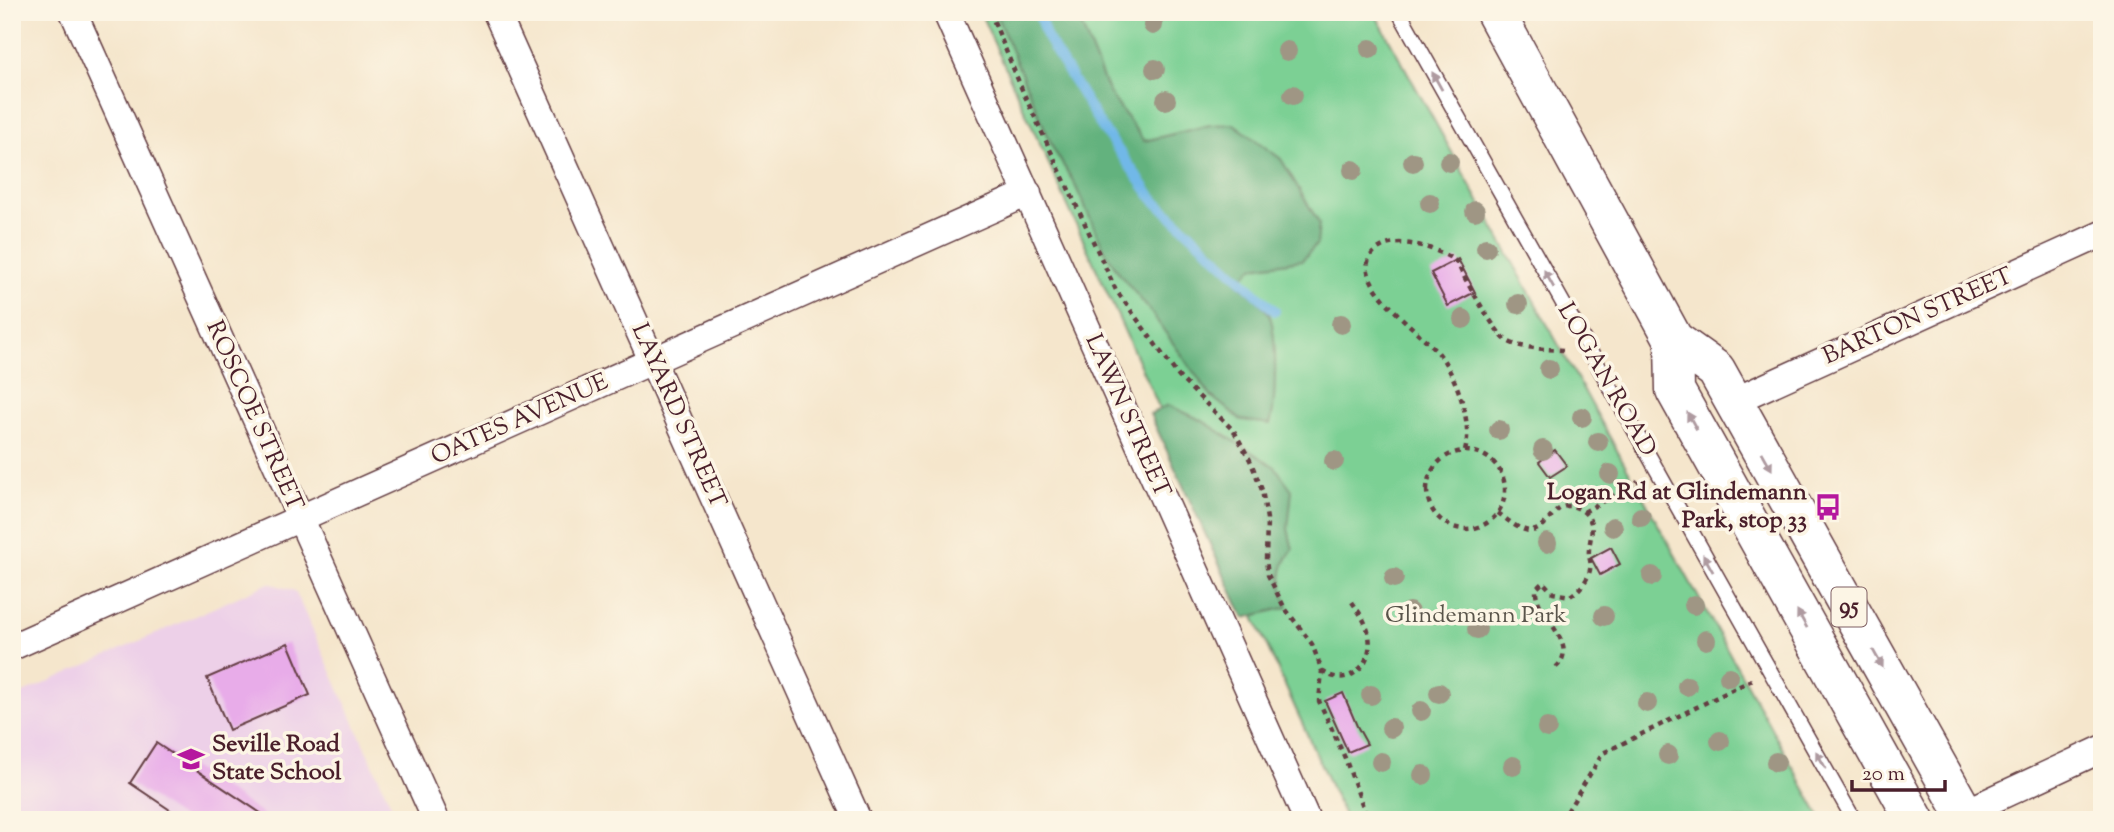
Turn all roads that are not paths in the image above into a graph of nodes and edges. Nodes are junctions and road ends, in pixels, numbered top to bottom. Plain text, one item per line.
1 (73, 12) edge
2 (496, 12) edge
3 (946, 12) edge
4 (1399, 12) edge
5 (1495, 12) edge
6 (1028, 193) junction
7 (2102, 234) edge
8 (1674, 340) junction
9 (653, 361) junction
10 (1734, 401) junction
11 (299, 518) junction
12 (12, 647) edge
13 (2102, 749) edge
14 (1966, 816) edge
15 (436, 820) edge
16 (858, 820) edge
17 (1307, 820) edge
18 (1854, 820) edge
19 (1914, 820) edge

1 - 11 street, ROSCOE STREET
2 - 9 street, LAYARD STREET
3 - 6 street, LAWN STREET
18 -> 4 lane, LOGAN ROAD
5 - 8 main road, 95
6 - 9 street, OATES AVENUE
6 - 17 street, LAWN STREET
7 - 10 street, BARTON STREET
8 - 10 main road, 95
19 -> 8 main road, 95
9 - 11 street, OATES AVENUE
9 - 16 street, LAYARD STREET
10 -> 14 main road, 95
11 - 12 street, OATES AVENUE
11 - 15 street, ROSCOE STREET
13 - 14 street

